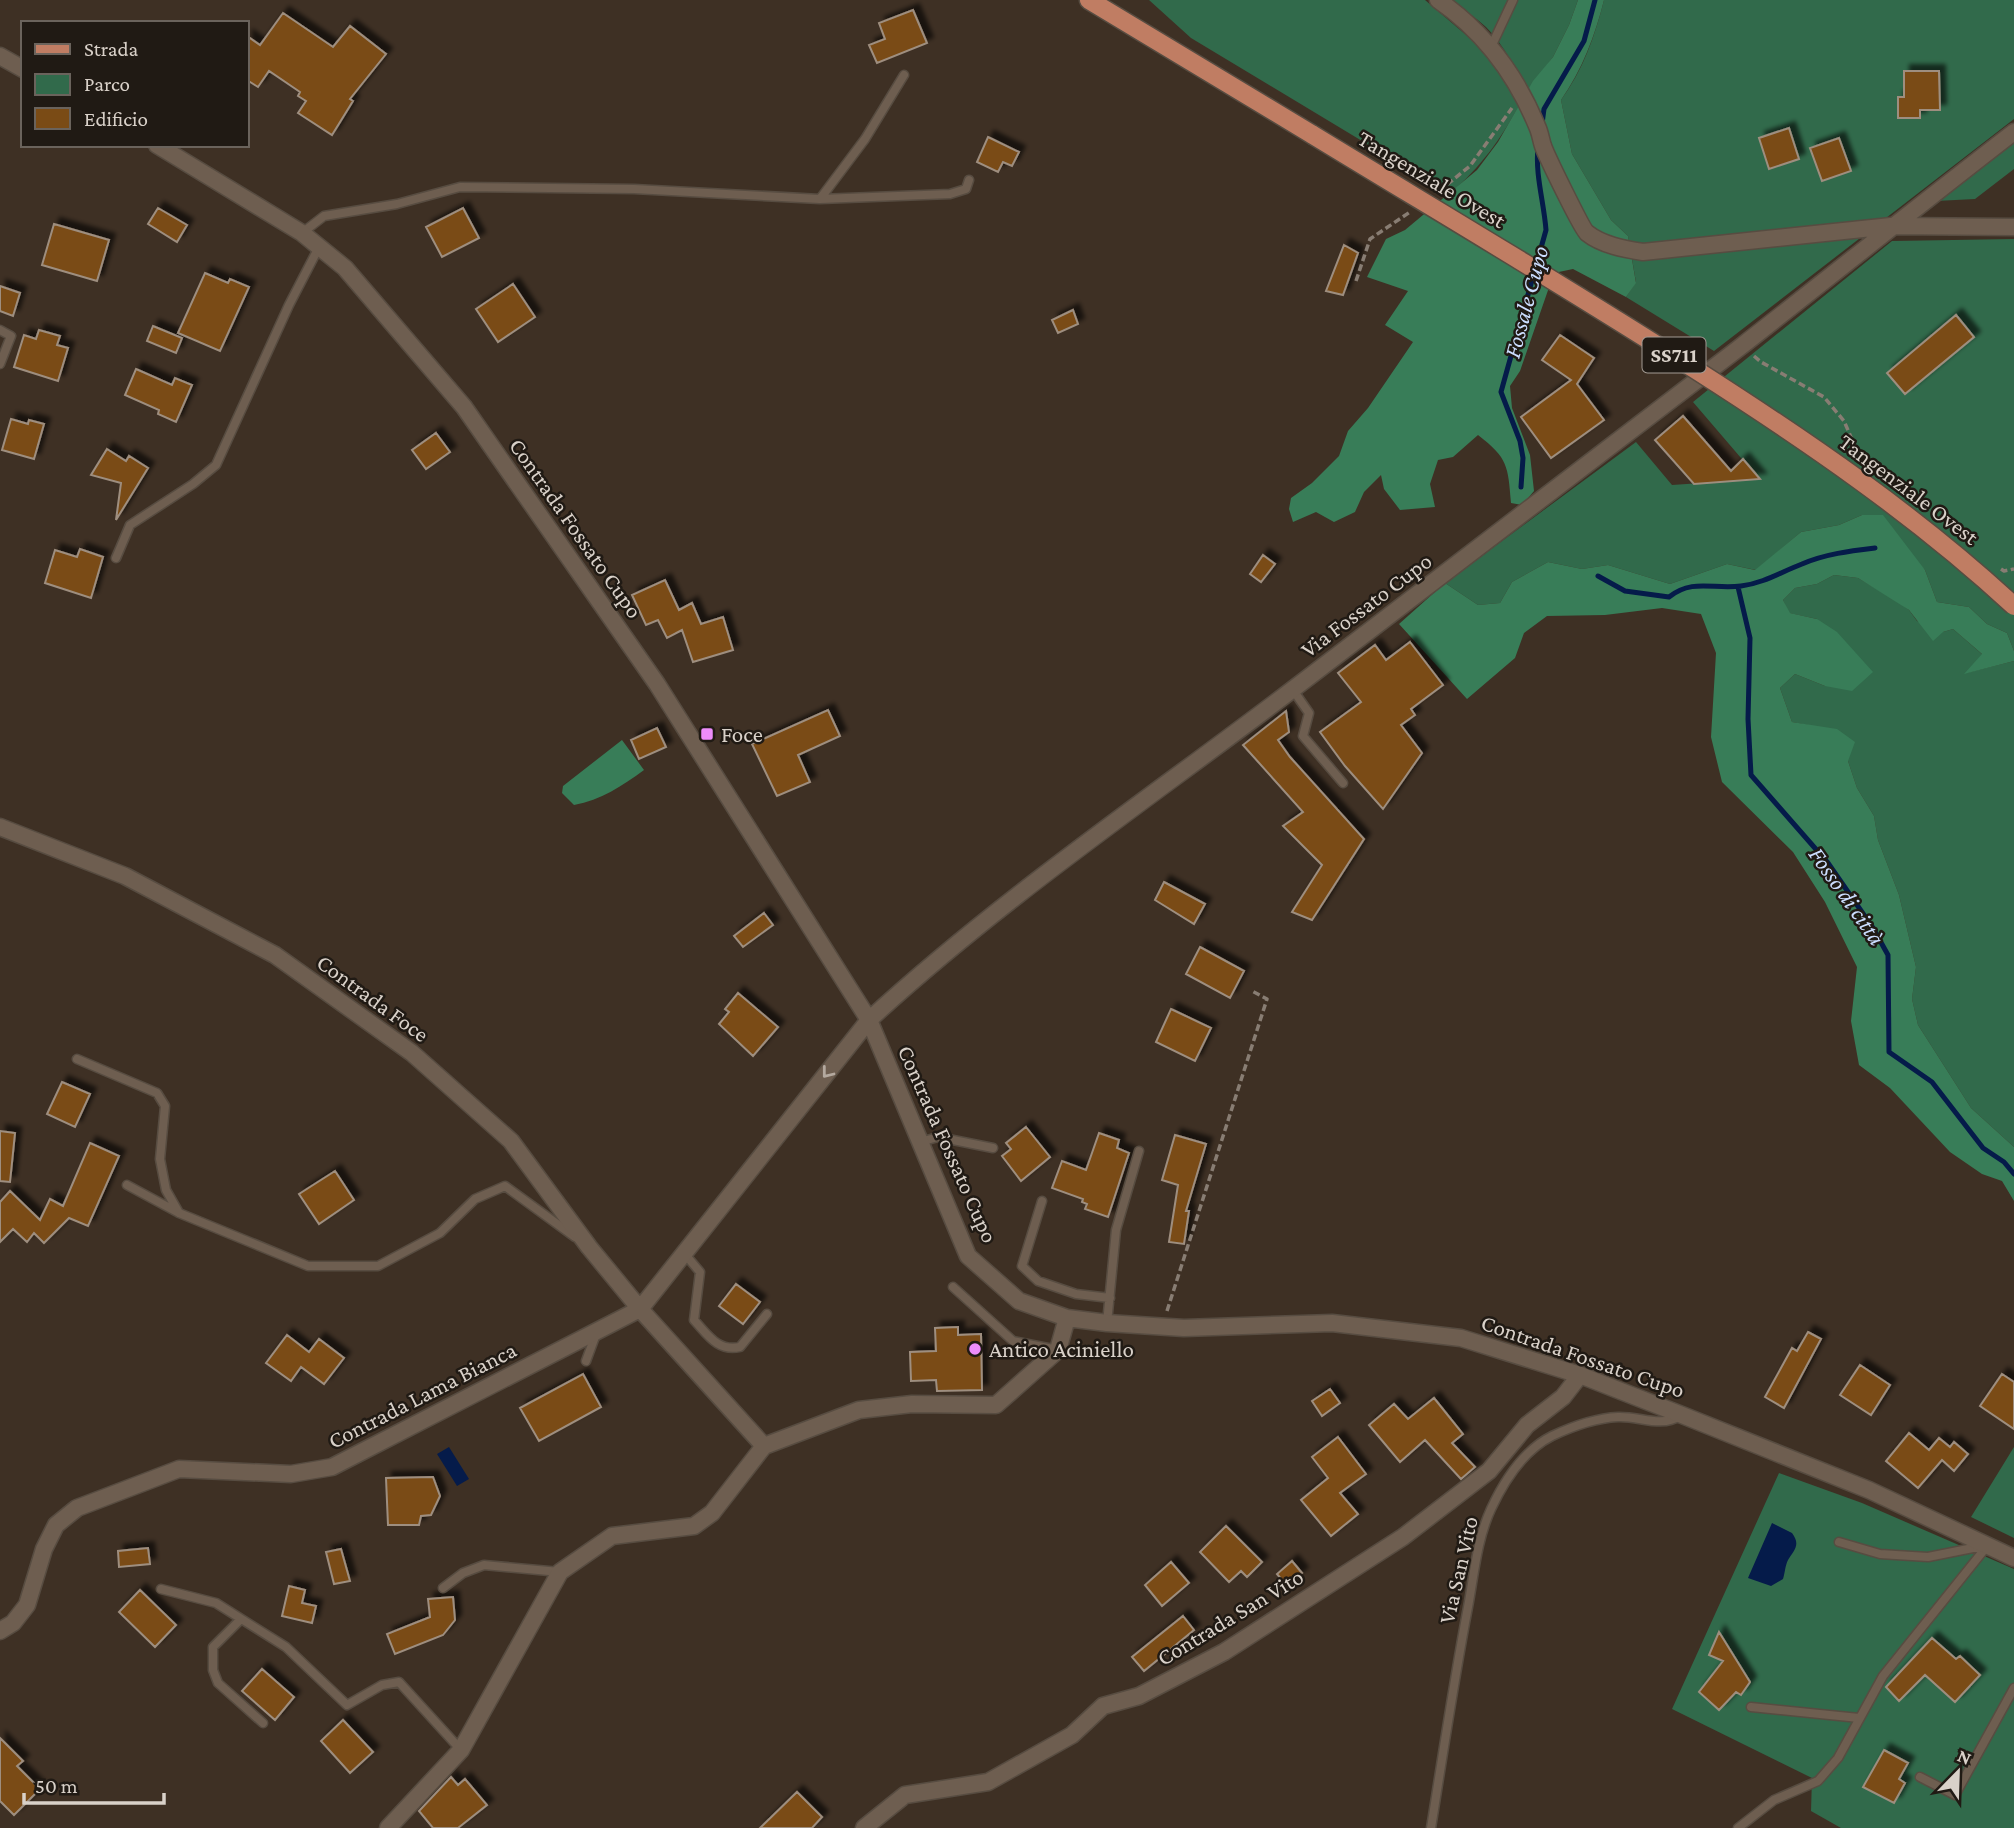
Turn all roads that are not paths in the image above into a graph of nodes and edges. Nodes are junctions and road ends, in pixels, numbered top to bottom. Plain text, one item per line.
1 (1089, 0) edge
2 (1438, 0) edge
3 (1513, 0) edge
4 (1491, 47) junction
5 (0, 56) edge
6 (21, 68) edge
7 (904, 75) dead end
8 (2014, 132) edge
9 (159, 147) edge
10 (969, 180) dead end
11 (820, 199) junction
12 (1891, 226) junction
13 (2014, 226) edge
14 (302, 233) junction
15 (319, 247) junction
16 (0, 330) edge
17 (0, 364) edge
18 (116, 558) dead end
19 (2014, 606) edge
20 (1293, 690) junction
21 (1343, 783) dead end
22 (0, 827) edge
23 (869, 1020) junction
24 (77, 1059) dead end
25 (920, 1142) junction
26 (993, 1148) dead end
27 (1139, 1151) dead end
28 (127, 1185) dead end
29 (1042, 1201) dead end
30 (179, 1213) junction
31 (589, 1247) junction
32 (684, 1253) junction
33 (953, 1287) dead end
34 (1110, 1298) junction
35 (640, 1309) junction
36 (767, 1314) dead end
37 (1067, 1318) junction
38 (1107, 1323) junction
39 (597, 1331) junction
40 (1058, 1350) junction
41 (586, 1361) dead end
42 (1580, 1375) junction
43 (1682, 1415) junction
44 (764, 1446) junction
45 (1839, 1542) dead end
46 (1988, 1545) junction
47 (2014, 1558) edge
48 (560, 1572) junction
49 (443, 1588) dead end
50 (161, 1589) dead end
51 (241, 1619) junction
52 (0, 1631) edge
53 (2014, 1688) edge
54 (1751, 1707) dead end
55 (1859, 1717) junction
56 (263, 1723) dead end
57 (461, 1750) junction
58 (1920, 1777) dead end
59 (388, 1828) edge
60 (864, 1828) edge
61 (1431, 1828) edge
62 (1738, 1828) edge

1 - 19 main road, Tangenziale Ovest / SS711, bridge
2 - 4 street
3 - 4 lane
4 - 12 street
5 - 6 street
7 - 11 lane
8 - 12 street, Via Fossato Cupo
9 - 14 street, Contrada Fossato Cupo
10 - 11 lane
11 - 14 lane
12 - 13 street
12 - 20 street, Via Fossato Cupo
14 - 15 street, Contrada Fossato Cupo
15 - 18 lane
15 - 23 street, Contrada Fossato Cupo
16 - 17 lane
20 - 21 lane
20 - 23 street, Via Fossato Cupo
22 - 31 street, Contrada Foce
23 - 25 street, Contrada Fossato Cupo
23 -> 32 street
24 - 30 lane
25 - 26 lane
25 - 37 street, Contrada Fossato Cupo
27 - 34 lane
28 - 30 lane
29 - 34 lane
30 - 31 lane
31 - 35 street, Contrada Foce
32 - 35 street
32 - 36 lane
33 - 40 lane
34 - 38 lane
35 - 39 street, Contrada Lama Bianca
35 - 44 street, Contrada Foce
37 - 38 street, Contrada Fossato Cupo
37 - 40 street
38 - 42 street, Contrada Fossato Cupo
39 - 41 lane
39 - 52 street, Contrada Lama Bianca
40 - 44 street
42 - 43 street, Contrada Fossato Cupo
42 - 60 street, Contrada San Vito
43 - 46 street, Contrada Fossato Cupo
43 - 61 lane, Via San Vito
44 - 48 street
45 - 46 lane
46 - 47 street, Contrada Fossato Cupo
46 - 55 lane
48 - 49 lane
48 - 57 street
50 - 51 lane
51 - 56 lane
51 - 57 lane
53 - 58 lane
54 - 55 lane
55 - 62 lane
57 - 59 street

